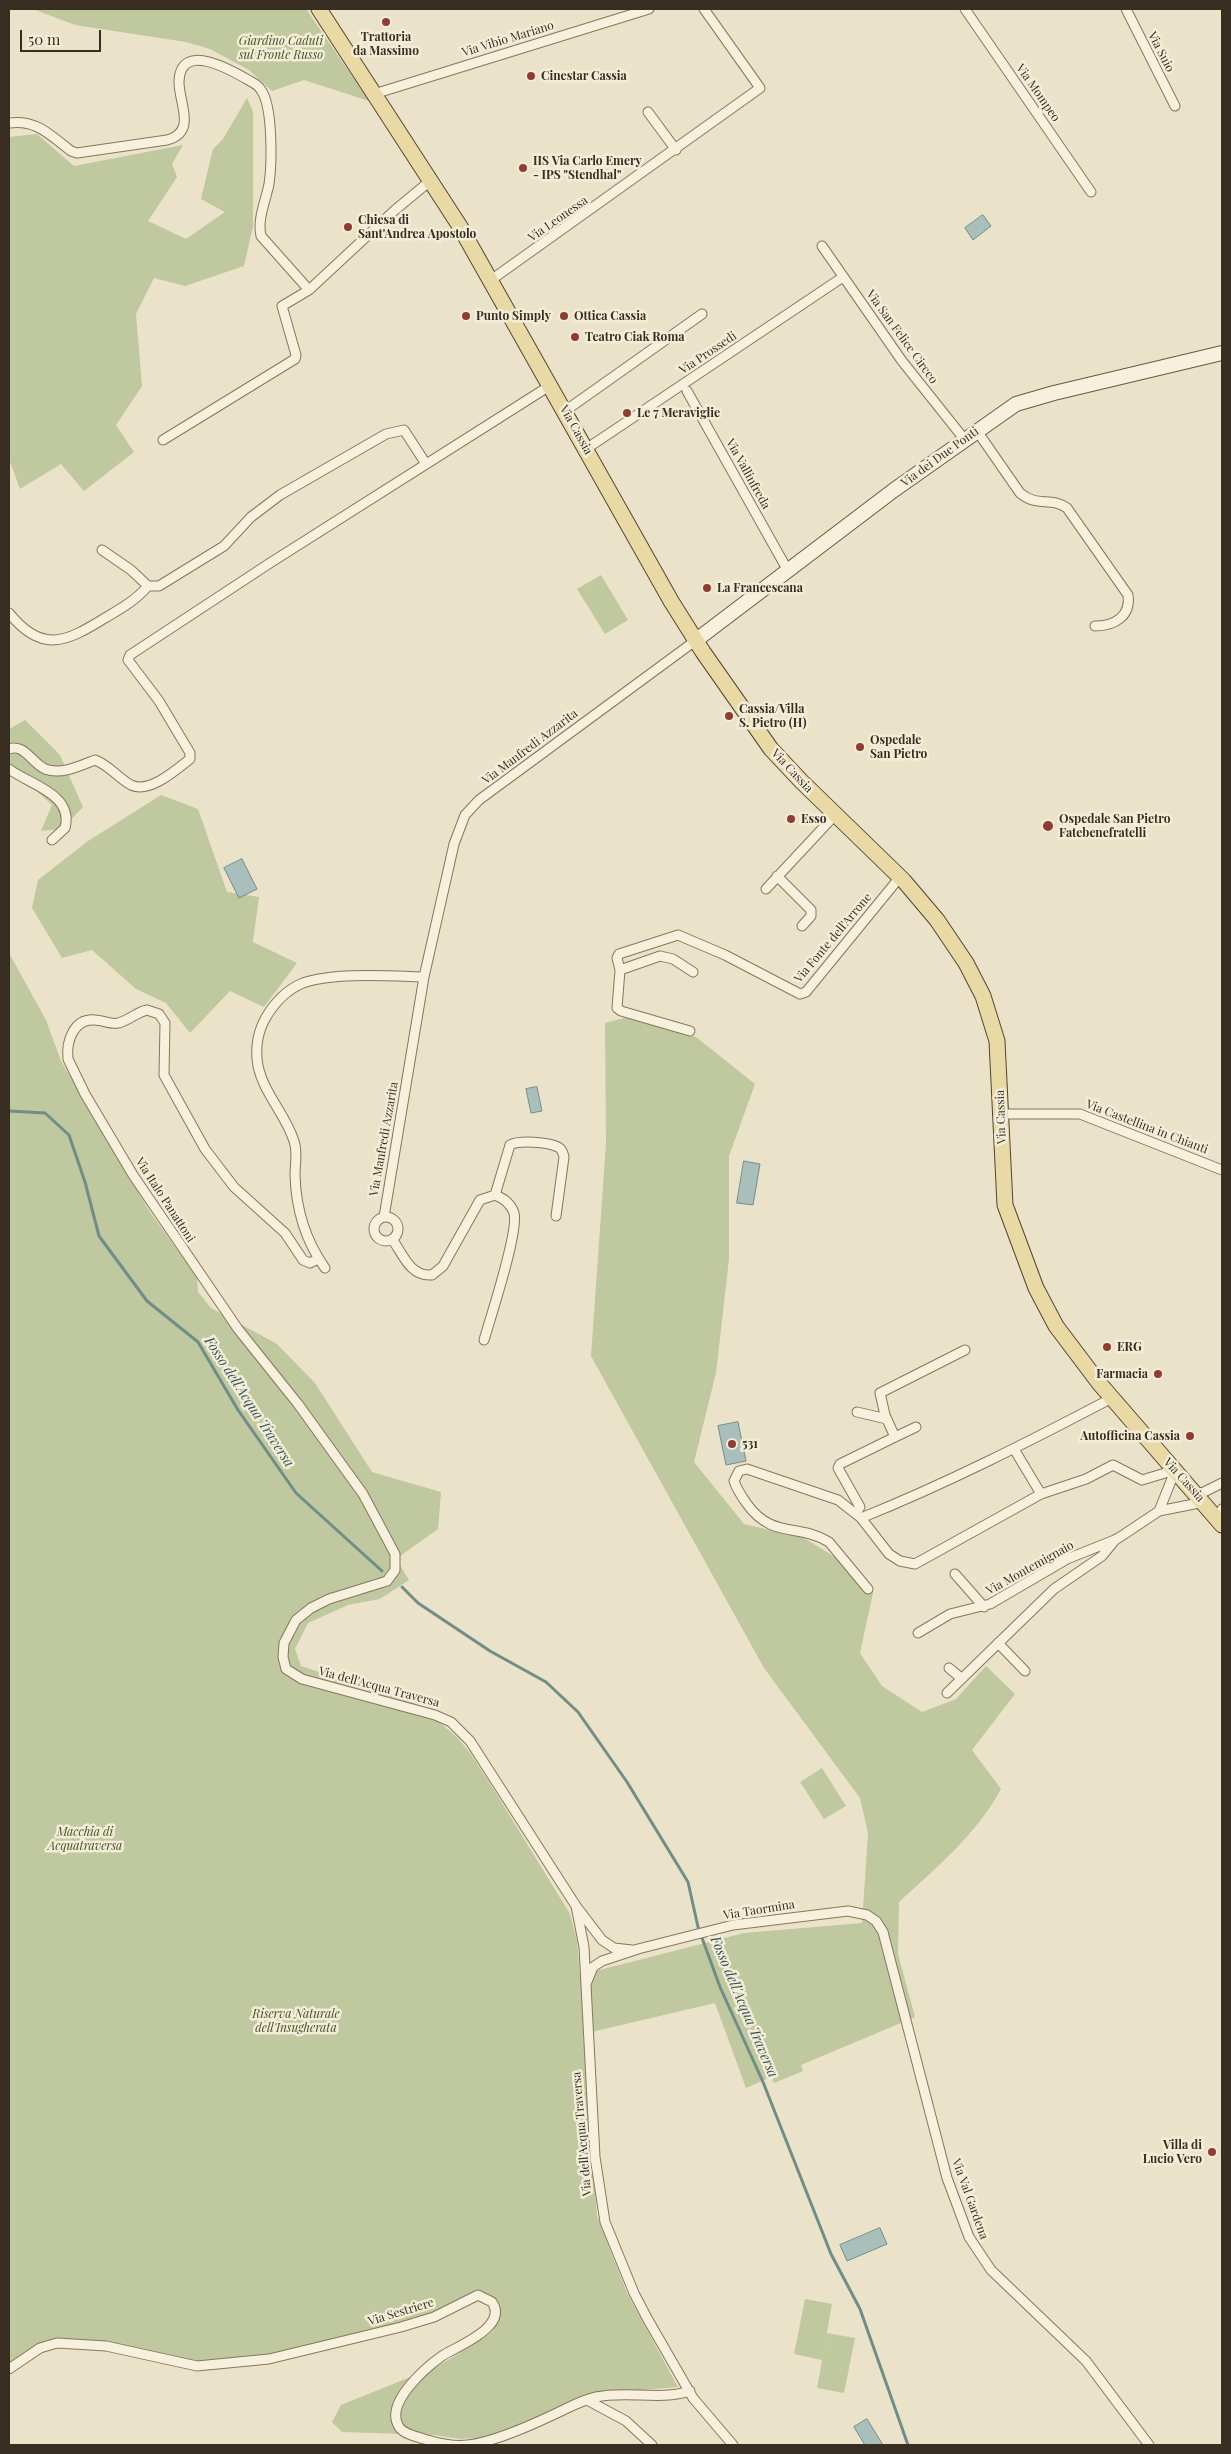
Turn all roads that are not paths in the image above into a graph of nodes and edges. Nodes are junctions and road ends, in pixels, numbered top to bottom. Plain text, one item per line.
1 (319, 9) edge
2 (648, 9) edge
3 (704, 9) edge
4 (965, 9) edge
5 (1126, 9) edge
6 (374, 94) junction
7 (1175, 106) dead end
8 (648, 112) dead end
9 (9, 123) edge
10 (676, 150) junction
11 (430, 181) junction
12 (1091, 192) dead end
13 (822, 246) dead end
14 (843, 277) junction
15 (491, 280) junction
16 (309, 290) junction
17 (702, 314) dead end
18 (1222, 352) edge
19 (551, 385) junction
20 (687, 391) dead end
21 (565, 412) junction
22 (976, 431) junction
23 (163, 440) dead end
24 (965, 440) junction
25 (586, 449) junction
26 (426, 464) junction
27 (102, 550) dead end
28 (788, 569) junction
29 (148, 586) junction
30 (9, 613) edge
31 (1095, 626) dead end
32 (695, 640) junction
33 (9, 749) edge
34 (9, 769) edge
35 (835, 814) junction
36 (52, 840) dead end
37 (777, 876) junction
38 (900, 877) junction
39 (766, 888) dead end
40 (802, 926) dead end
41 (620, 970) junction
42 (693, 972) dead end
43 (424, 977) junction
44 (690, 1031) dead end
45 (1002, 1114) junction
46 (1222, 1170) edge
47 (495, 1195) junction
48 (556, 1216) dead end
49 (384, 1217) junction
50 (392, 1239) junction
51 (318, 1259) junction
52 (324, 1268) dead end
53 (484, 1340) dead end
54 (965, 1350) dead end
55 (1112, 1398) junction
56 (857, 1412) dead end
57 (887, 1419) junction
58 (916, 1427) dead end
59 (895, 1436) junction
60 (1014, 1449) junction
61 (1175, 1470) junction
62 (1222, 1483) edge
63 (1041, 1494) junction
64 (1201, 1498) junction
65 (1159, 1510) junction
66 (859, 1516) junction
67 (1221, 1517) edge
68 (1117, 1539) junction
69 (955, 1574) dead end
70 (868, 1589) dead end
71 (984, 1607) junction
72 (918, 1633) dead end
73 (998, 1643) junction
74 (949, 1668) dead end
75 (1025, 1671) dead end
76 (288, 1672) joint
77 (960, 1678) junction
78 (947, 1693) dead end
79 (576, 1906) junction
80 (883, 1932) joint
81 (632, 1950) junction
82 (586, 1984) junction
83 (9, 2369) edge
84 (690, 2391) junction
85 (587, 2400) junction
86 (652, 2445) edge
87 (733, 2445) edge
88 (1149, 2445) edge

1 - 6 main road, Via Cassia
2 - 6 street, Via Vibio Mariano
3 - 10 street, Via Leonessa
4 - 12 street, Via Mompeo
5 - 7 street, Via Suio
6 - 11 main road, Via Cassia
8 - 10 street
9 - 16 street
10 - 15 street, Via Leonessa
11 - 15 main road, Via Cassia
11 - 16 street
13 - 14 street, Via San Felice Circeo
14 - 24 street, Via San Felice Circeo
14 - 25 street, Via Prossedi
15 - 19 main road, Via Cassia
16 - 23 street
17 - 21 street
18 - 22 street, Via dei Due Ponti
19 - 21 main road, Via Cassia
19 - 26 street
20 - 28 street, Via Vallinfreda
21 - 25 main road, Via Cassia
22 - 24 street, Via dei Due Ponti
22 - 31 street
24 - 28 street, Via dei Due Ponti
25 - 32 main road, Via Cassia
26 - 29 street
26 - 33 street
27 - 29 street
28 - 32 street, Via dei Due Ponti
29 - 30 street
32 - 35 main road, Via Cassia
32 - 43 street, Via Manfredi Azzarita
34 - 36 street
35 - 37 street
35 - 38 main road, Via Cassia
37 - 39 street
37 - 40 street
38 - 41 street, Via Fonte dell'Arrone
38 - 45 main road, Via Cassia
41 - 42 street
41 - 44 street
43 - 49 street, Via Manfredi Azzarita
43 - 51 street
45 - 46 street, Via Castellina in Chianti
45 - 55 main road, Via Cassia
47 - 48 street
47 - 50 street
47 - 53 street
49 - 50 street
49 - 50 street
51 - 52 street
51 - 76 street, Via Italo Panattoni
54 - 57 street
55 - 60 street
55 - 61 main road, Via Cassia
56 - 57 street
57 - 59 street
58 - 59 street
59 - 66 street
60 - 63 street
60 - 66 street
61 - 63 street
61 - 64 main road, Via Cassia
61 - 65 street
62 - 64 street, Via Montemignaio
63 - 66 street
64 - 65 street, Via Montemignaio
64 - 67 main road, Via Cassia
65 - 68 street, Via Montemignaio
66 - 70 street
68 - 71 street, Via Montemignaio
68 - 73 street, Via Montemignaio
69 - 71 street, Via Montemignaio
71 - 72 street, Via Montemignaio
73 - 75 street
73 - 77 street, Via Montemignaio
74 - 77 street
76 - 79 street, Via dell'Acqua Traversa
77 - 78 street, Via Montemignaio
79 - 81 street, Via dell'Acqua Traversa
79 - 82 street, Via dell'Acqua Traversa
80 - 81 street, Via Taormina
80 - 88 street, Via Val Gardena
81 - 82 street, Via Taormina
82 - 84 street, Via dell'Acqua Traversa
83 - 85 street, Via Sestriere
84 - 85 street, Via Sestriere
84 - 87 street, Via dell'Acqua Traversa
85 - 86 street

